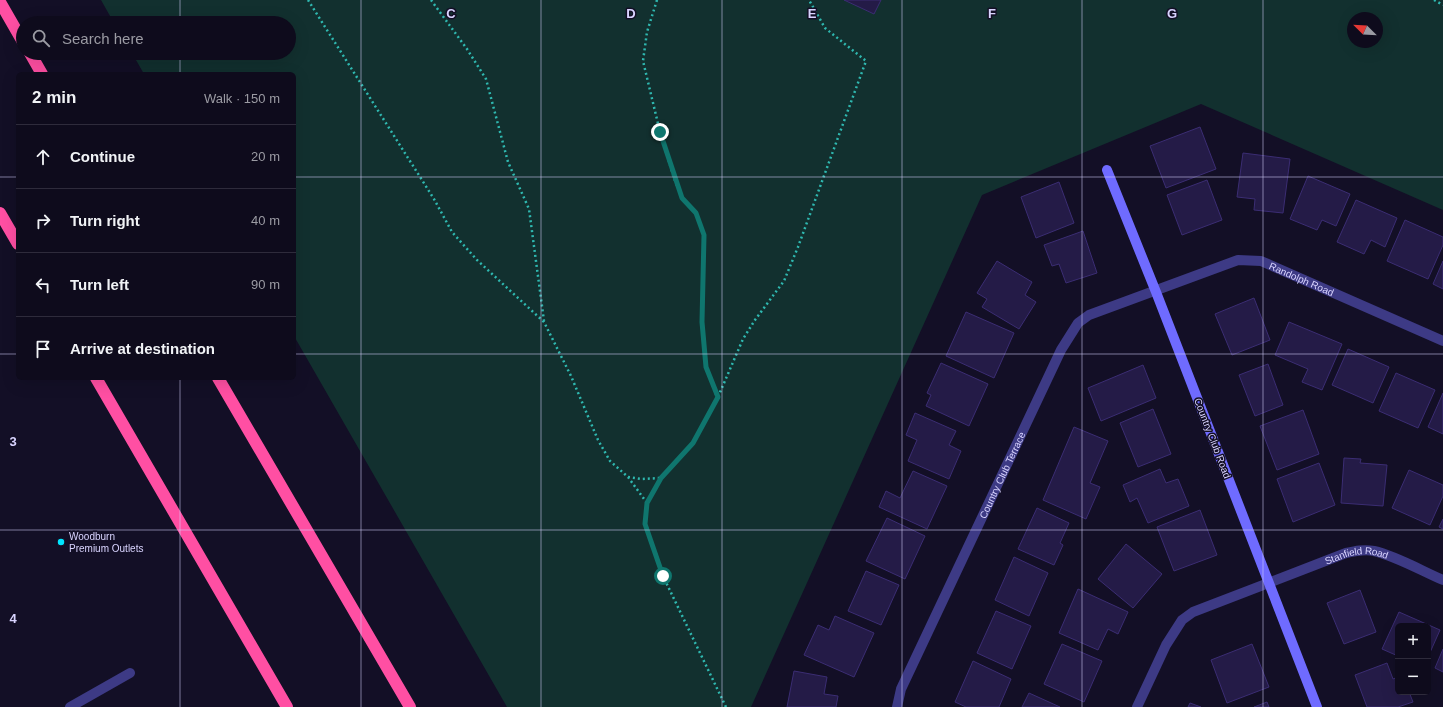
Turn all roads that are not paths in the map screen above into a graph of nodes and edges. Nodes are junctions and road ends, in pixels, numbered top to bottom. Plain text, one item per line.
1 (0, 2) edge
2 (16, 30) edge
3 (34, 60) edge
4 (41, 72) edge
5 (1107, 170) dead end
6 (0, 213) edge
7 (16, 241) edge
8 (1156, 292) junction
9 (1443, 341) edge
10 (97, 380) edge
11 (219, 380) edge
12 (1443, 580) edge
13 (1268, 582) junction
14 (130, 673) dead end
15 (70, 707) edge
16 (287, 707) edge
17 (410, 707) edge
18 (897, 707) edge
19 (1137, 707) edge
20 (1317, 707) edge

1 - 2 highway
3 - 4 highway
5 - 8 street, Country Club Road
6 - 7 highway
8 - 9 street, Randolph Road
8 - 13 street, Country Club Road
8 - 18 street, Country Club Terrace
10 - 16 highway
11 - 17 highway
12 - 13 street, Stanfield Road
13 - 19 street
13 - 20 street, Country Club Road
14 - 15 street

